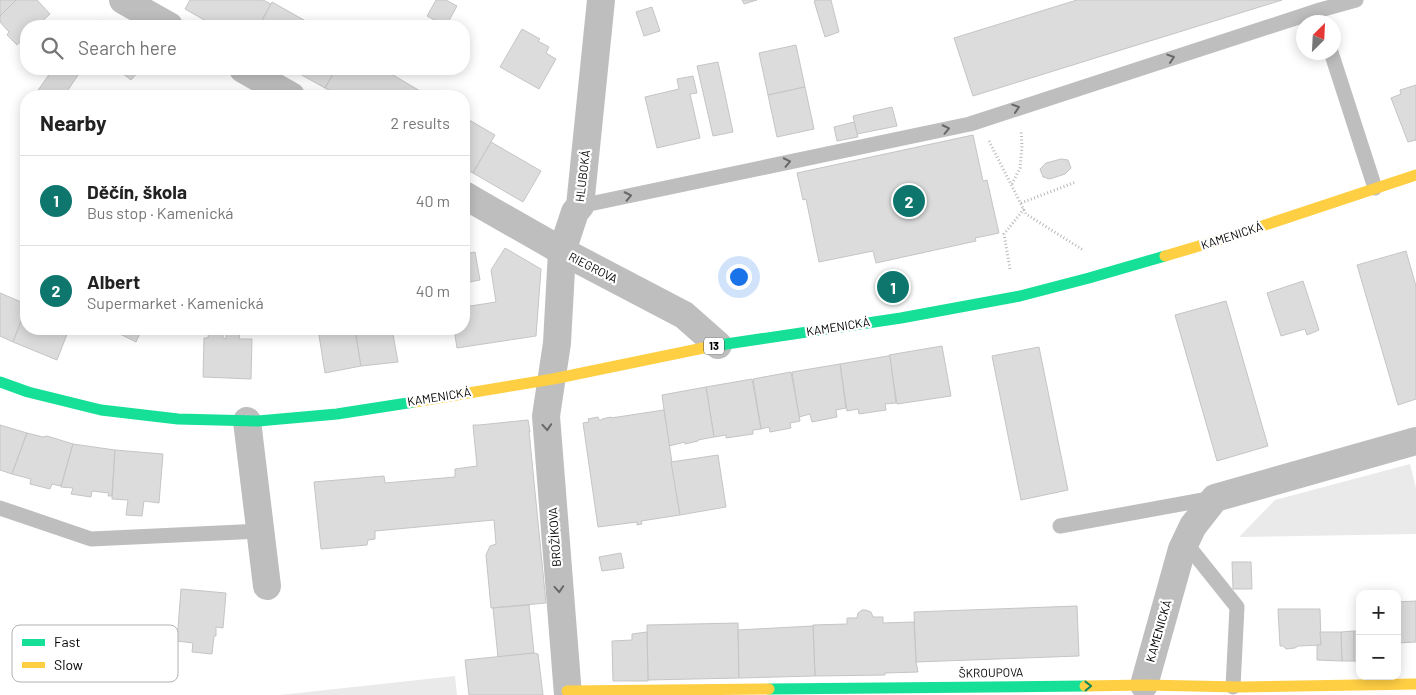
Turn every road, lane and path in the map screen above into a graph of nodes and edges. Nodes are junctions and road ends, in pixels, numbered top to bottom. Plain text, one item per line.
1 (123, 0) edge
2 (601, 0) edge
3 (1356, 0) edge
4 (1324, 15) edge
5 (158, 20) edge
6 (1296, 24) edge
7 (1334, 60) edge
8 (254, 75) edge
9 (280, 90) edge
10 (1020, 107) junction
11 (978, 121) junction
12 (1416, 175) edge
13 (1076, 182) dead end
14 (1012, 185) junction
15 (1375, 188) junction
16 (470, 198) edge
17 (1021, 203) junction
18 (580, 206) junction
19 (1024, 209) junction
20 (562, 252) junction
21 (1115, 271) junction
22 (1015, 297) junction
23 (718, 346) junction
24 (553, 378) junction
25 (0, 382) edge
26 (247, 421) junction
27 (1416, 441) edge
28 (1215, 498) junction
29 (0, 508) edge
30 (1060, 526) dead end
31 (260, 531) junction
32 (1185, 542) junction
33 (266, 586) dead end
34 (1416, 684) edge
35 (1144, 686) junction
36 (1233, 687) junction
37 (567, 693) edge

1 - 5 street
2 - 18 street, HLUBOKÁ
3 - 4 lane
10 -> 6 lane
7 - 15 lane
8 - 9 street
11 -> 10 lane
10 - 14 path
11 - 14 path
18 -> 11 lane
12 - 15 main road, KAMENICKÁ / 13
13 - 17 path
14 - 17 path
15 - 21 main road, KAMENICKÁ / 13
16 - 20 street, RIEGROVA
17 - 19 path
18 - 20 street, HLUBOKÁ
19 - 21 path
19 - 22 path
20 - 23 street, RIEGROVA
20 - 24 street, HLUBOKÁ
21 - 22 main road, KAMENICKÁ / 13
22 - 23 main road, KAMENICKÁ / 13
23 - 24 main road, KAMENICKÁ / 13
24 - 26 main road, KAMENICKÁ / 13
24 -> 37 street, BROŽÍKOVA
25 - 26 main road, KAMENICKÁ / 13
26 - 31 street
27 - 28 street
28 - 30 lane
28 - 32 street, KAMENICKÁ
29 - 31 lane
31 - 33 street
32 - 35 street, KAMENICKÁ
32 - 36 lane
34 - 36 main road, ŠKROUPOVA
35 - 36 main road, ŠKROUPOVA
37 -> 35 main road, ŠKROUPOVA

